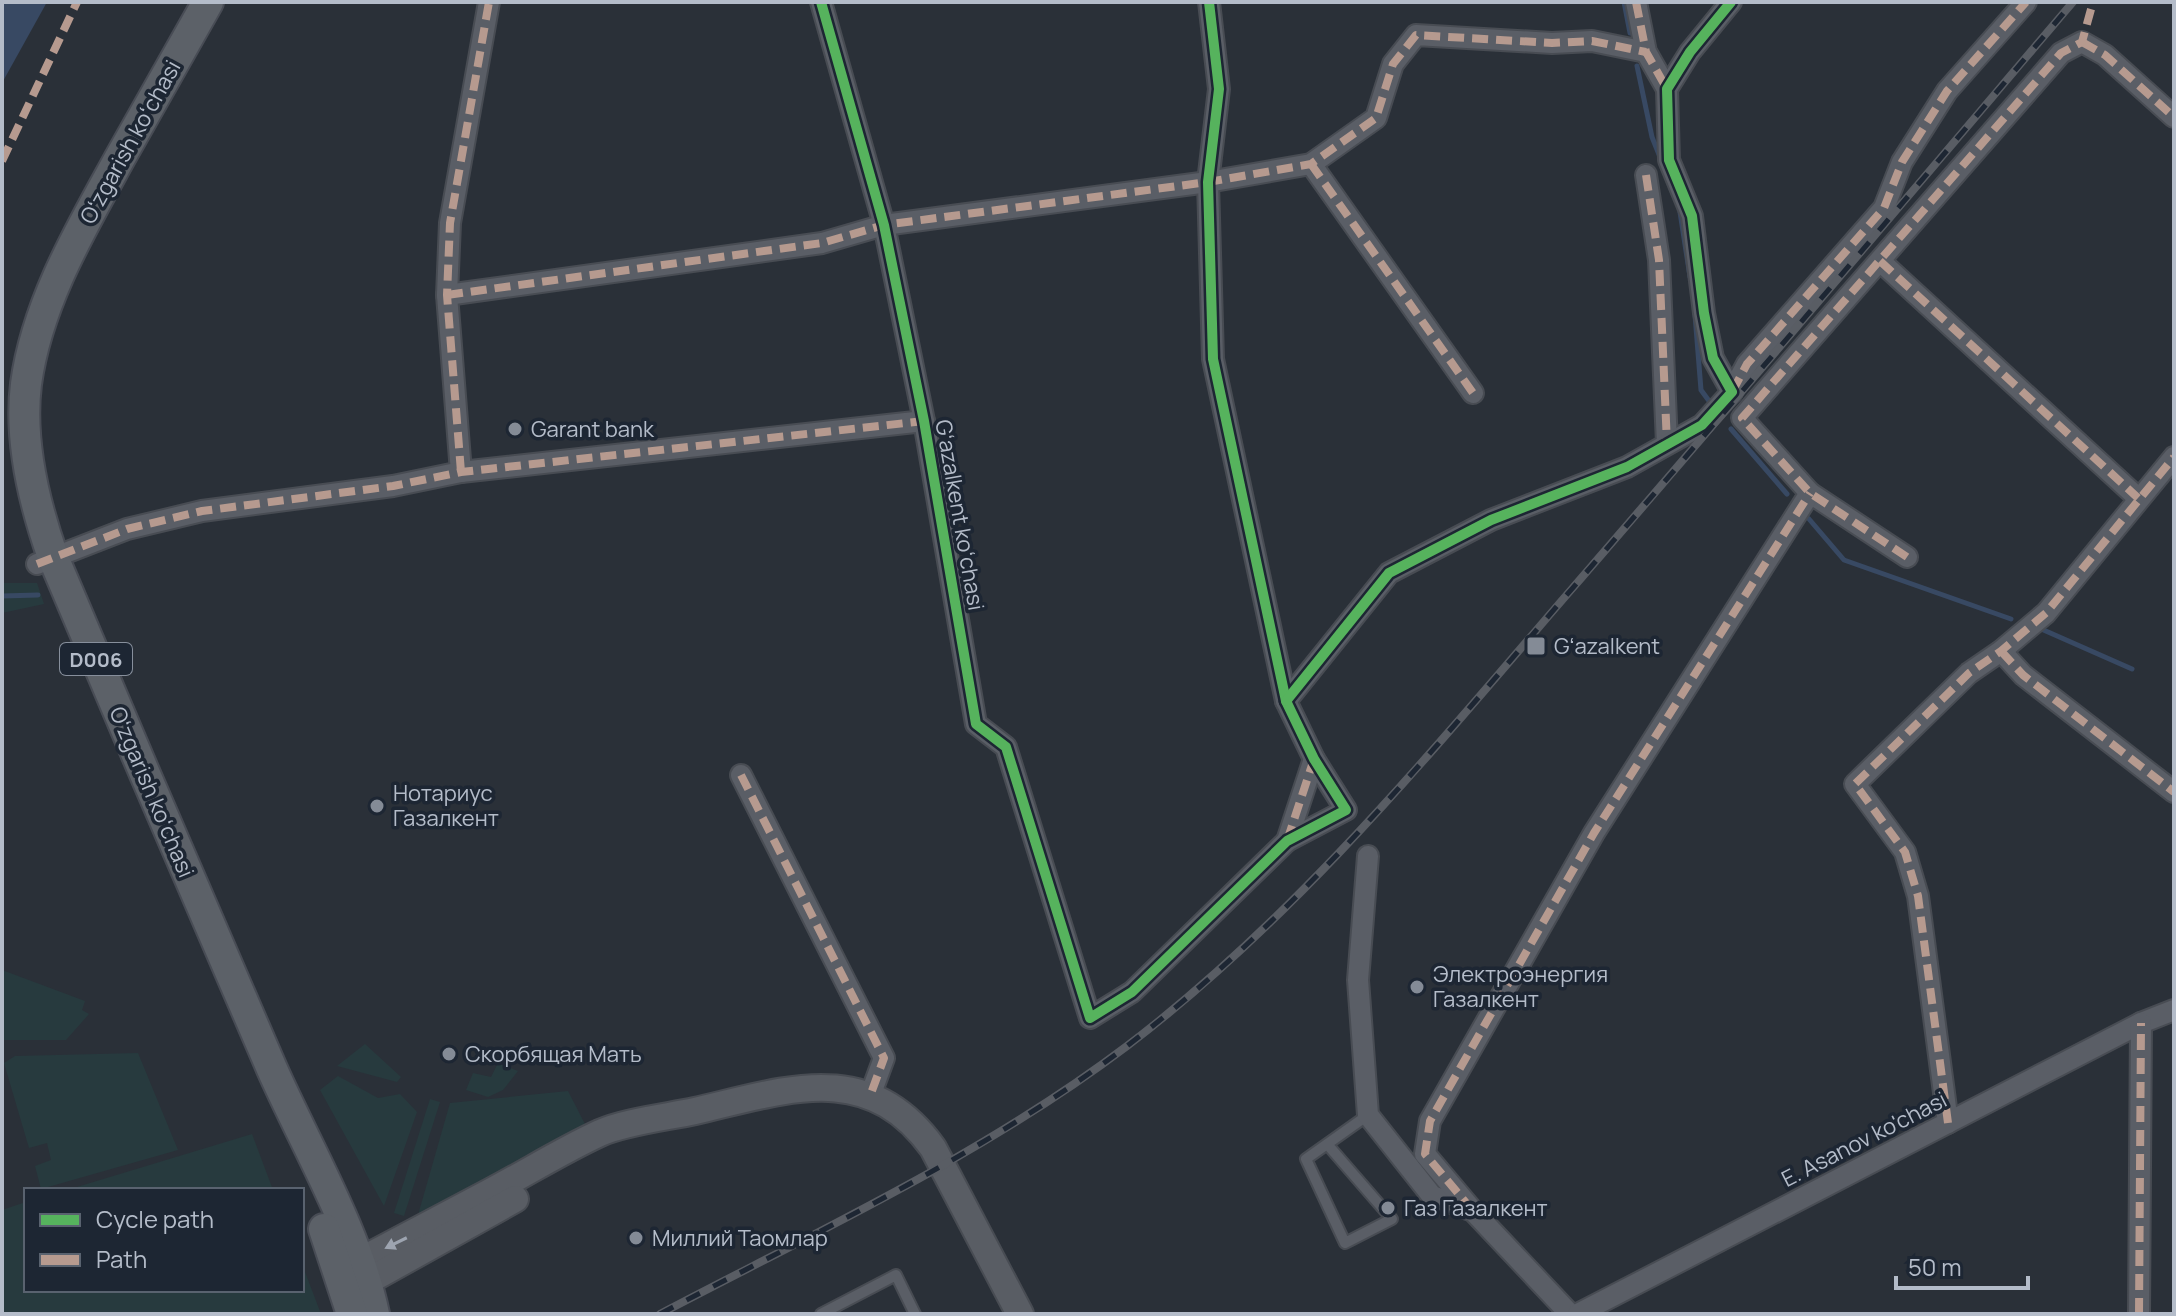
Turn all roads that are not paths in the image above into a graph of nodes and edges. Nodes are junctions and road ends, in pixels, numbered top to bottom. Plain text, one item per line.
1 (194, 2) edge
2 (208, 2) edge
3 (489, 2) edge
4 (821, 2) edge
5 (1209, 2) edge
6 (1636, 2) edge
7 (1731, 2) edge
8 (2026, 2) edge
9 (1646, 52) junction
10 (1667, 89) junction
11 (2174, 117) edge
12 (1311, 164) junction
13 (1646, 175) dead end
14 (1208, 182) junction
15 (884, 225) junction
16 (1880, 261) junction
17 (447, 295) junction
18 (1732, 392) junction
19 (1473, 393) dead end
20 (924, 421) junction
21 (1667, 444) junction
22 (2174, 457) edge
23 (461, 472) junction
24 (1810, 493) junction
25 (2138, 498) junction
26 (1907, 557) dead end
27 (45, 561) junction
28 (2001, 651) junction
29 (1286, 701) junction
30 (1314, 759) junction
31 (741, 775) dead end
32 (2173, 790) edge
33 (1287, 841) junction
34 (1368, 856) dead end
35 (2174, 1010) edge
36 (2141, 1023) junction
37 (870, 1096) junction
38 (1368, 1115) junction
39 (1948, 1123) junction
40 (1327, 1144) junction
41 (1473, 1211) junction
42 (352, 1284) edge
43 (374, 1314) edge
44 (821, 1314) edge
45 (915, 1314) edge
46 (1020, 1314) edge
47 (1570, 1314) edge
48 (1578, 1314) edge
49 (2139, 1314) edge

1 - 27 main road, Oʻzgarish koʻchasi / D006
2 - 27 main road, Oʻzgarish koʻchasi / D006
3 - 17 street
4 - 15 street, Gʻazalkent koʻchasi
5 - 14 street
6 - 9 street
7 - 10 street
8 - 18 street
9 - 10 street
9 - 12 street
10 - 18 street
11 - 16 street
12 - 14 street
12 - 19 street
13 - 21 street
14 - 15 street
14 - 29 street
15 - 17 street
15 - 20 street, Gʻazalkent koʻchasi
16 - 24 street
16 - 25 street
17 - 23 street
18 - 21 street
20 - 23 street
20 - 33 street, Gʻazalkent koʻchasi
21 - 29 street
22 - 25 street
23 - 27 street
24 - 26 street
24 - 41 street
25 - 28 street
27 - 42 main road, Oʻzgarish koʻchasi / D006
28 - 32 street
28 - 39 street
29 - 30 street
30 - 33 street
30 - 33 street
31 - 37 street
34 - 38 street
35 - 36 street, E. Asanov ko'chasi
36 - 39 street, E. Asanov ko'chasi
36 - 49 street
37 - 42 main road
37 - 46 main road
38 - 40 lane
38 - 41 street
39 - 48 street, E. Asanov ko'chasi
40 - 40 lane
41 - 47 street
42 - 43 main road, Oʻzgarish koʻchasi / D006
44 - 45 lane

